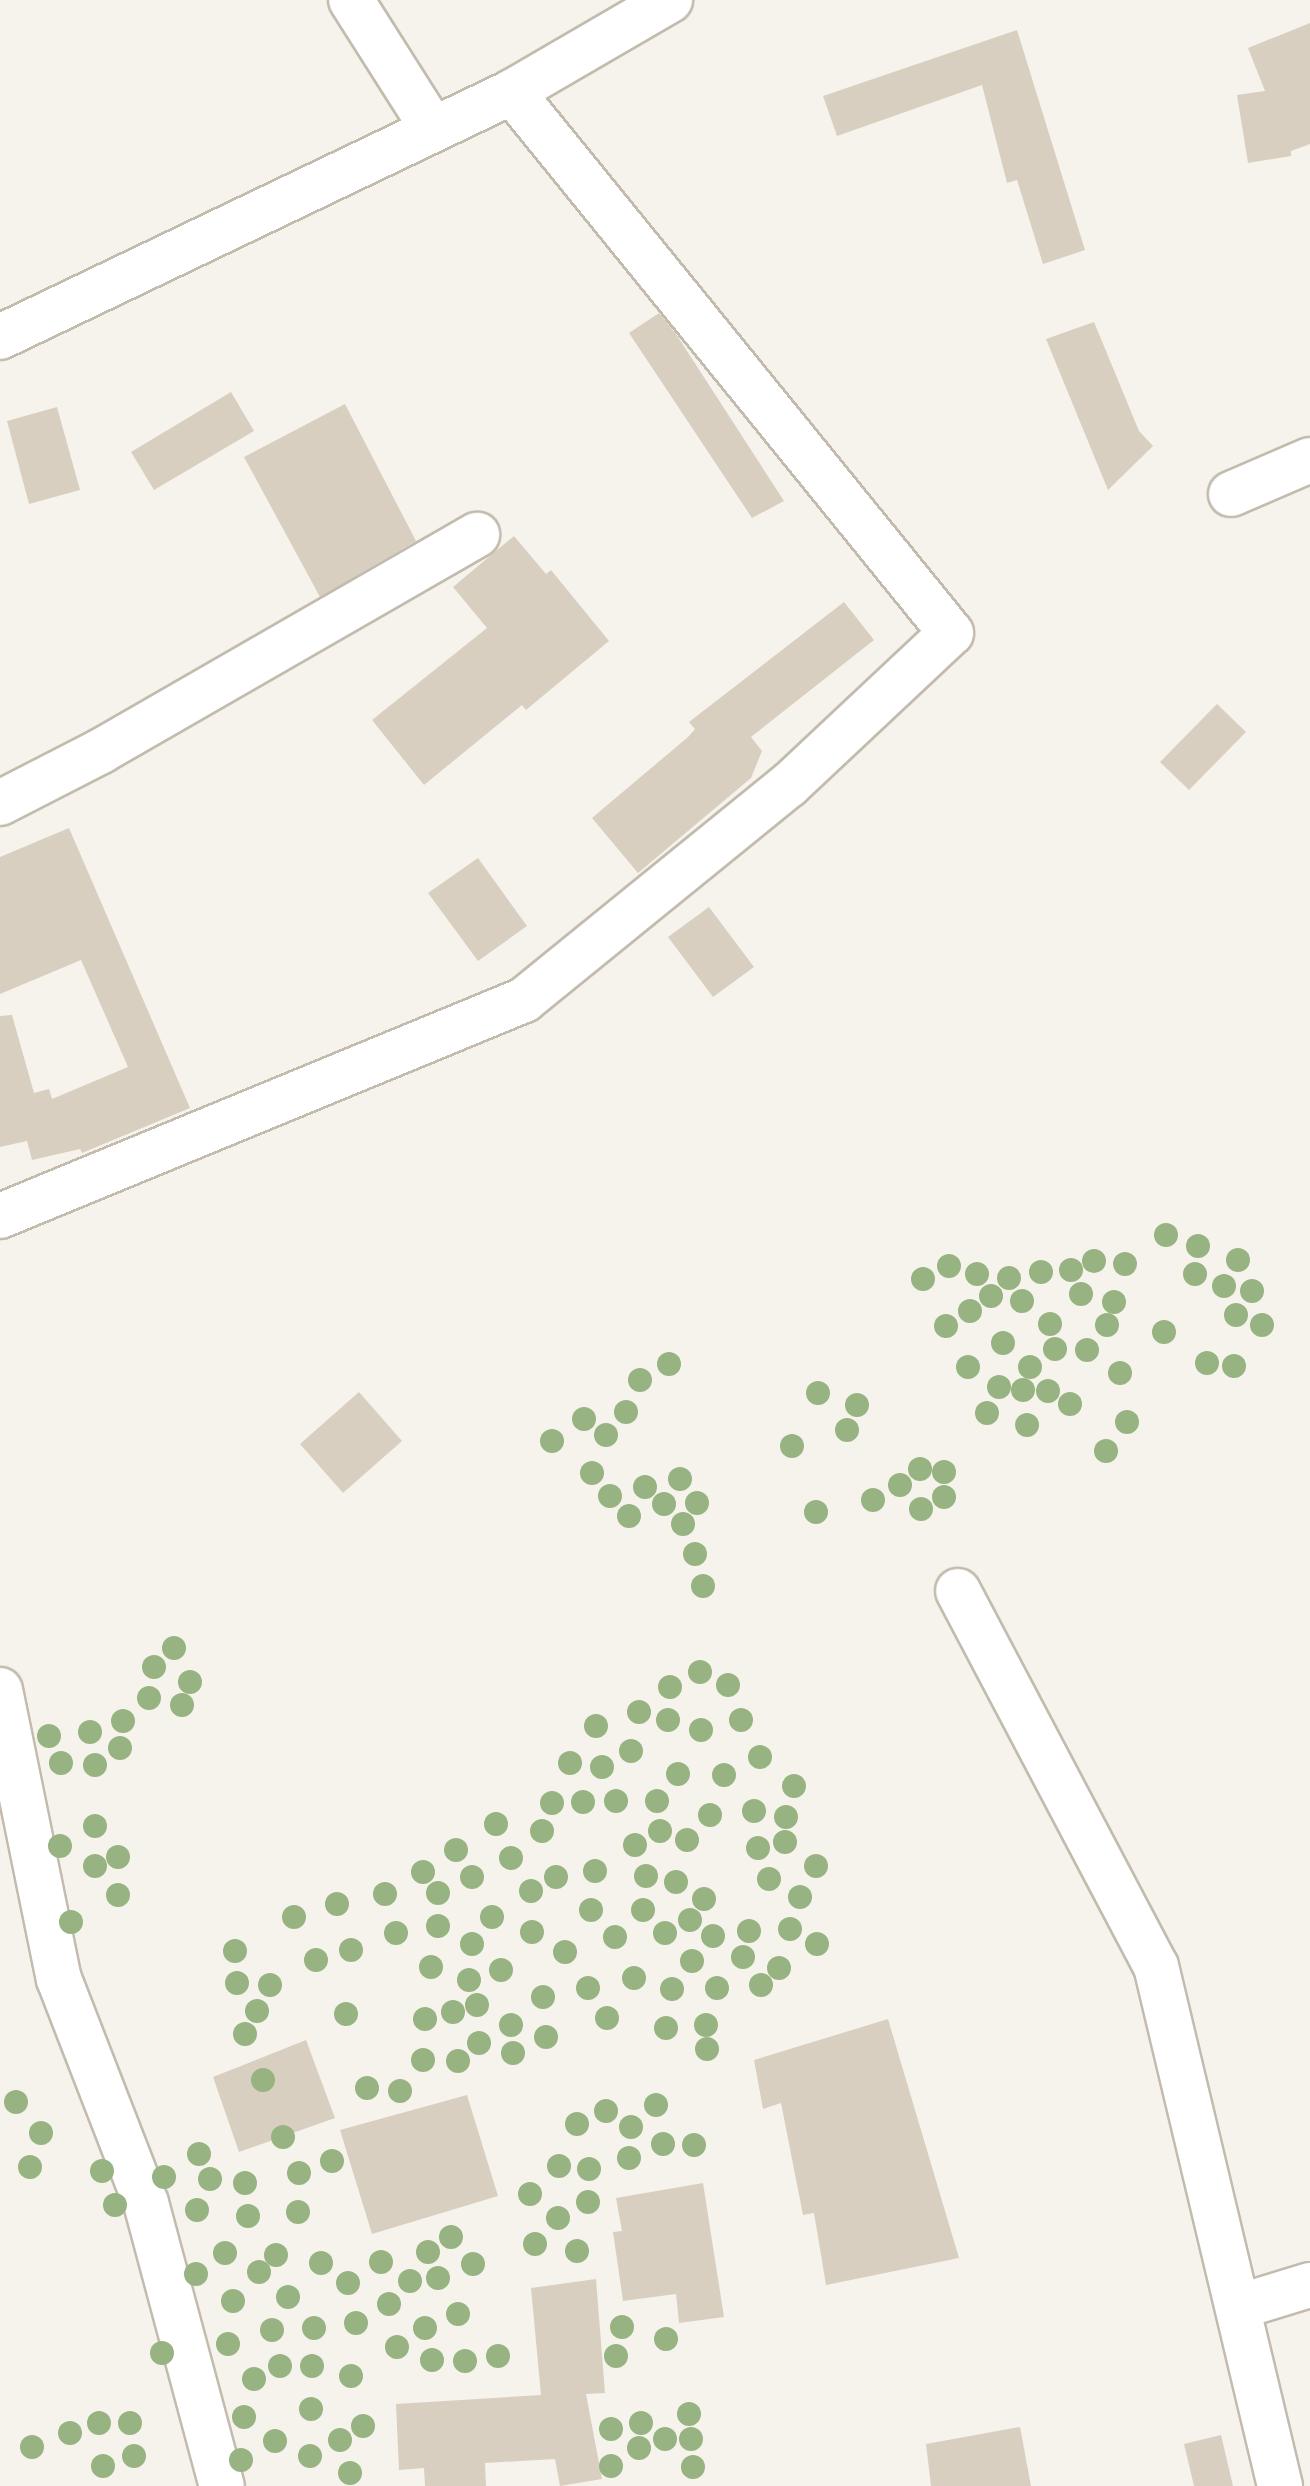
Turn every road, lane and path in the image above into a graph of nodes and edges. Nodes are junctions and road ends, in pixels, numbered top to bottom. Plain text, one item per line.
1 (351, 0) edge
2 (670, 0) edge
3 (512, 92) junction
4 (433, 129) junction
5 (0, 337) edge
6 (1310, 460) edge
7 (1231, 494) dead end
8 (477, 535) dead end
9 (0, 803) edge
10 (0, 1216) edge
11 (958, 1591) dead end
12 (0, 1690) edge
13 (1310, 2285) edge
14 (1238, 2307) junction
15 (222, 2486) edge
16 (1280, 2486) edge

1 - 4 street
2 - 3 street
3 - 4 street
3 - 10 street
4 - 5 street
6 - 7 street
8 - 9 street
11 - 14 street
12 - 15 street
13 - 14 street
14 - 16 street

